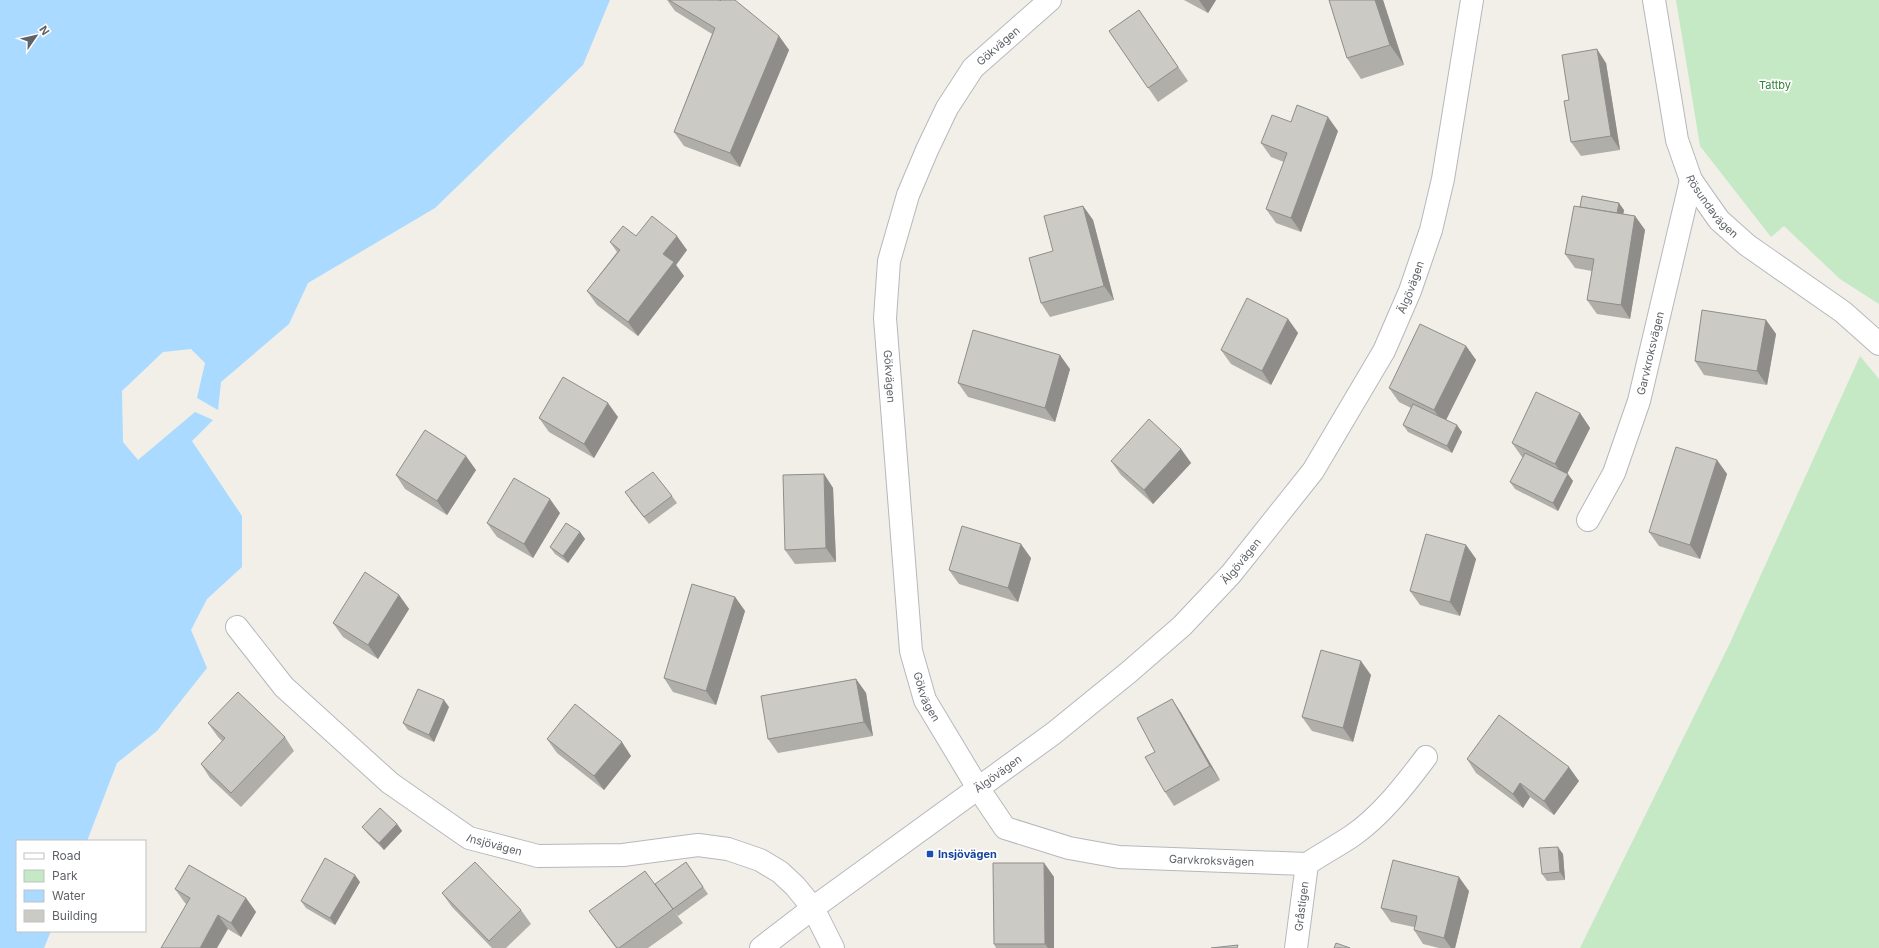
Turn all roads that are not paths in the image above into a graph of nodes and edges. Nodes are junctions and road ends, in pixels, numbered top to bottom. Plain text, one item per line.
1 (1050, 0) edge
2 (1472, 0) edge
3 (1654, 0) edge
4 (1691, 180) junction
5 (1879, 344) edge
6 (1588, 520) dead end
7 (237, 627) dead end
8 (1426, 757) dead end
9 (978, 788) junction
10 (1307, 864) junction
11 (813, 908) junction
12 (761, 948) edge
13 (833, 948) edge
14 (1296, 948) edge

1 - 9 street, Gökvägen
2 - 9 street, Älgövägen
3 - 4 street, Rösundavägen
4 - 5 street, Rösundavägen
4 - 6 street, Garvkroksvägen
7 - 11 street, Insjövägen
8 - 10 street
9 - 10 street, Garvkroksvägen
9 - 11 street, Älgövägen
10 - 14 street, Gråstigen
11 - 12 street, Älgövägen
11 - 13 street, Insjövägen

